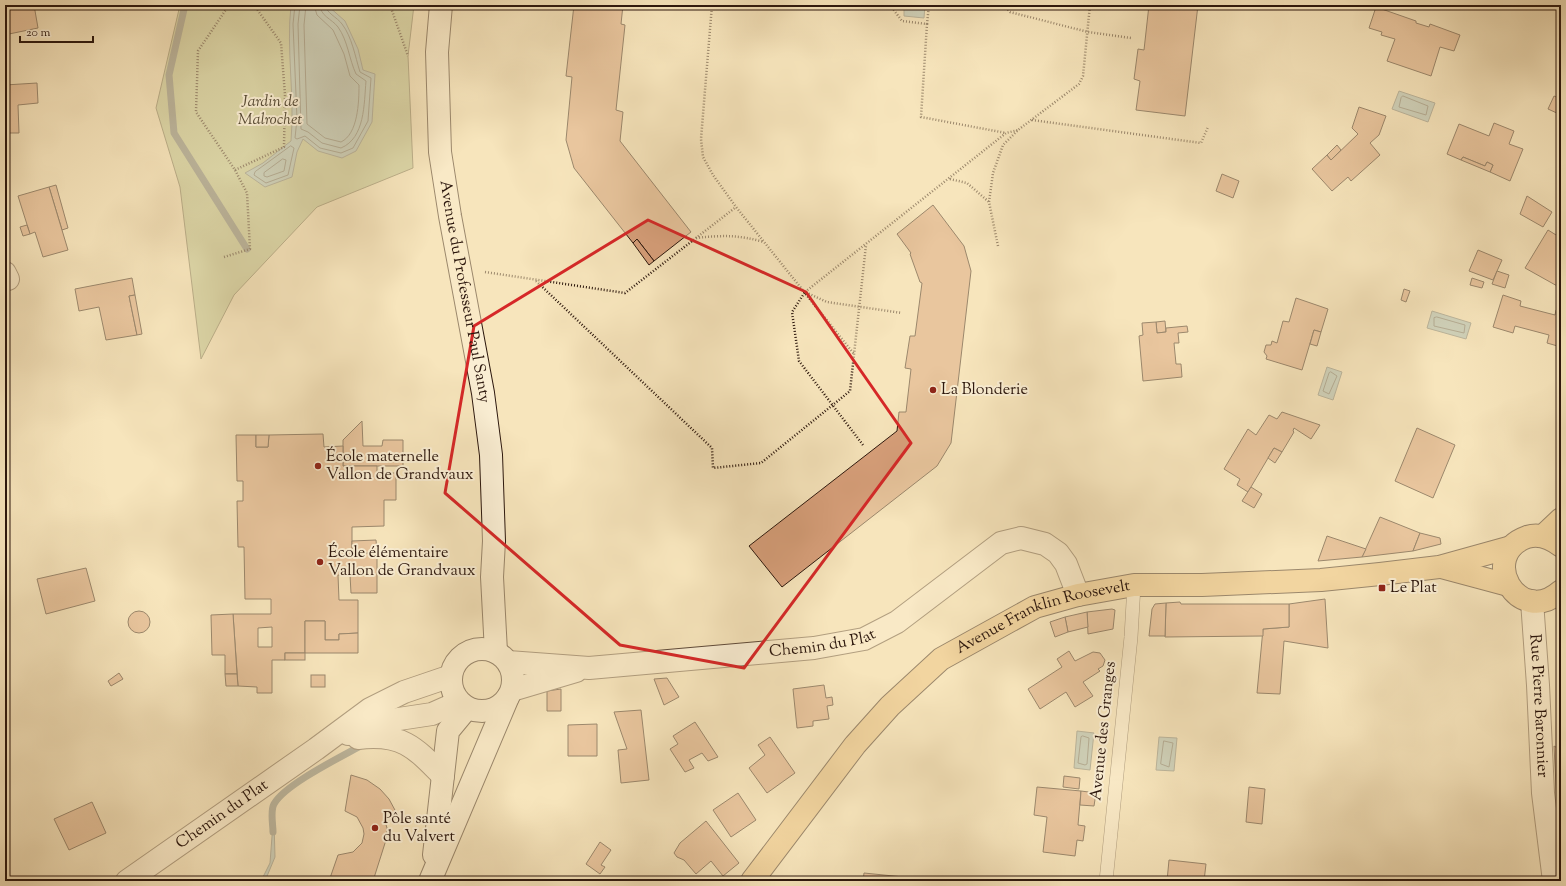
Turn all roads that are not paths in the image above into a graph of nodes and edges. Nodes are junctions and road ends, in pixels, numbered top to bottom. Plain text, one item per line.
1 (441, 5) edge
2 (1561, 519) edge
3 (1552, 541) edge
4 (1512, 547) junction
5 (1439, 567) junction
6 (1134, 585) junction
7 (1508, 585) junction
8 (1561, 591) edge
9 (1078, 595) junction
10 (1532, 601) junction
11 (494, 654) junction
12 (589, 668) junction
13 (451, 676) junction
14 (510, 694) junction
15 (463, 705) junction
16 (316, 749) junction
17 (443, 776) junction
18 (430, 880) edge
19 (127, 881) edge
20 (752, 881) edge
21 (1106, 881) edge
22 (1554, 881) edge

1 - 11 street, Avenue du Professeur Paul Santy
2 - 3 main road
3 - 4 main road, Avenue Franklin Roosevelt
4 - 5 main road, Avenue Franklin Roosevelt
4 - 7 main road
5 - 6 main road, Avenue Franklin Roosevelt
5 - 7 main road, Avenue Franklin Roosevelt
6 - 9 main road, Avenue Franklin Roosevelt
6 - 21 lane, Avenue des Granges
7 - 10 main road
8 - 10 main road
9 - 12 street, Chemin du Plat
9 - 20 main road, Avenue Franklin Roosevelt
10 - 22 street, Rue Pierre Baronnier
11 - 12 street, Chemin du Plat
11 - 13 street
11 - 14 street, Avenue du Professeur Paul Santy
12 - 14 street
13 - 15 street
13 - 16 street, Chemin du Plat
14 - 15 street
14 - 18 street, Avenue du Professeur Paul Santy
15 - 16 street, Chemin du Plat
15 - 17 street, Avenue du Professeur Paul Santy
16 - 17 street, Chemin du Plat
16 - 19 street, Chemin du Plat
17 - 18 street, Avenue du Professeur Paul Santy

